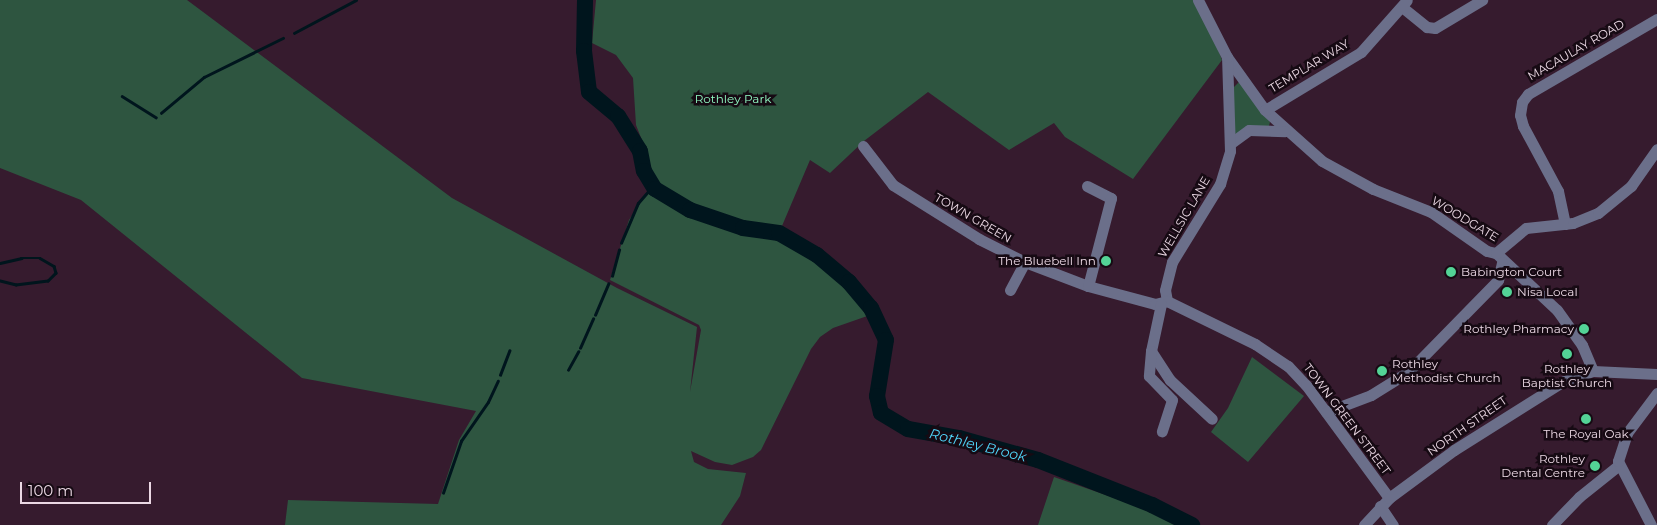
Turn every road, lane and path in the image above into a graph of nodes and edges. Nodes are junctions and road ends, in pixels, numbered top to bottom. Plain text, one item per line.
1 (1198, 0) edge
2 (1482, 0) edge
3 (1404, 3) edge
4 (1657, 19) edge
5 (1227, 57) junction
6 (1264, 110) junction
7 (1285, 131) junction
8 (1231, 143) junction
9 (863, 146) dead end
10 (1657, 149) edge
11 (1087, 186) dead end
12 (1565, 224) junction
13 (1499, 257) junction
14 (1025, 262) junction
15 (1088, 286) junction
16 (1010, 290) dead end
17 (1164, 303) junction
18 (1151, 351) junction
19 (1593, 371) junction
20 (1657, 374) edge
21 (1656, 397) edge
22 (1326, 412) junction
23 (1212, 419) dead end
24 (1165, 428) dead end
25 (1619, 465) junction
26 (1389, 498) junction
27 (1380, 506) junction
28 (1364, 525) edge
29 (1393, 525) edge
30 (1552, 525) edge
31 (1651, 525) edge

1 - 5 street, WOODGATE
2 - 3 street
3 - 6 street, TEMPLAR WAY
4 - 12 street, MACAULAY ROAD
5 - 6 street, WOODGATE
5 - 8 street, WELLSIC LANE
6 - 7 street, WOODGATE
7 - 8 street
7 - 13 street, WOODGATE
8 - 17 street, WELLSIC LANE
9 - 14 street, TOWN GREEN
10 - 12 street
11 - 15 street
12 - 13 street
13 - 19 street, WOODGATE
13 - 22 street
14 - 15 street, TOWN GREEN
14 - 16 street
15 - 17 street, TOWN GREEN STREET
17 - 18 street, WELLSIC LANE
17 - 22 street, TOWN GREEN STREET
18 - 23 street
18 - 24 street, WELLSIC LANE
19 - 20 street
19 - 26 street, NORTH STREET
21 - 25 street
22 - 26 street, TOWN GREEN STREET
25 - 30 street
25 - 31 street
26 - 27 street, NORTH STREET
27 - 28 street, NORTH STREET
27 - 29 street

